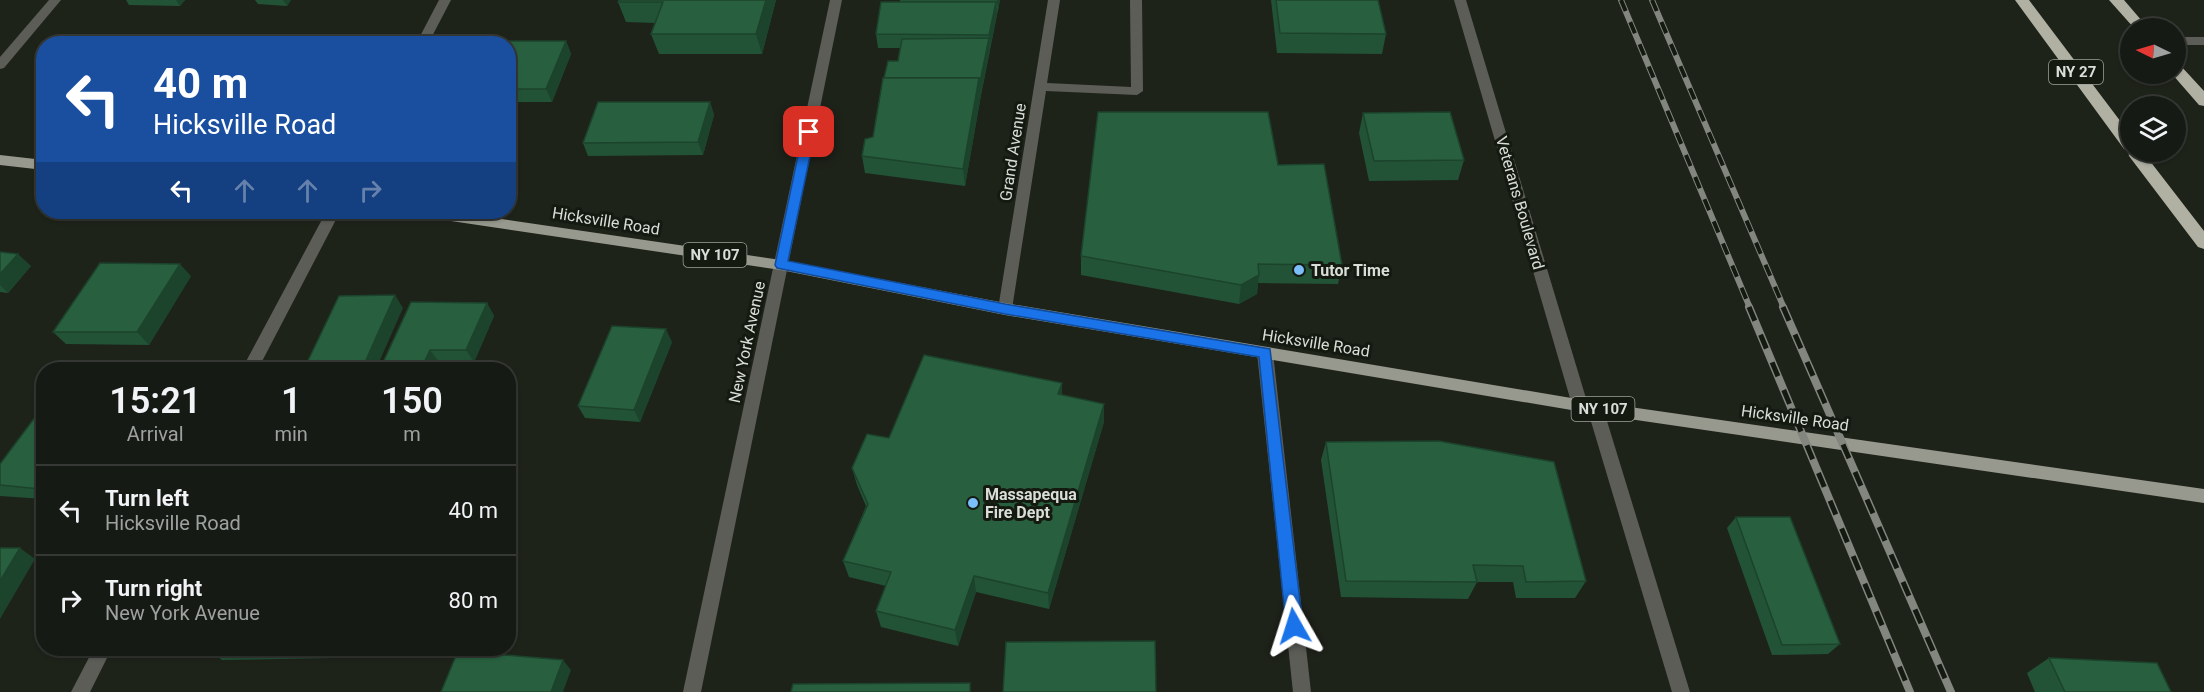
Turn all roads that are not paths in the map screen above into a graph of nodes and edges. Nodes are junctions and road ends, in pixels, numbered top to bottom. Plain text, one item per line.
1 (55, 0) edge
2 (446, 0) edge
3 (836, 0) edge
4 (1054, 0) edge
5 (1136, 0) edge
6 (1460, 0) edge
7 (2022, 0) edge
8 (2116, 0) edge
9 (2132, 18) edge
10 (426, 36) edge
11 (2186, 41) edge
12 (2204, 41) edge
13 (0, 65) edge
14 (2186, 81) edge
15 (1040, 87) junction
16 (2204, 101) edge
17 (2120, 132) edge
18 (0, 160) edge
19 (2143, 162) edge
20 (36, 164) edge
21 (329, 219) edge
22 (471, 219) edge
23 (2204, 243) edge
24 (781, 265) junction
25 (1005, 309) junction
26 (1265, 353) junction
27 (254, 362) edge
28 (1588, 407) junction
29 (2204, 496) edge
30 (99, 656) edge
31 (80, 692) edge
32 (692, 692) edge
33 (1302, 692) edge
34 (1681, 692) edge

1 - 13 street
2 - 10 street
3 - 24 street, New York Avenue
4 - 15 street, Grand Avenue
5 - 15 street
6 - 28 street, Veterans Boulevard
7 - 17 highway, NY 27
8 - 9 highway
11 - 12 street
14 - 16 highway
15 - 25 street, Grand Avenue
18 - 20 main road
19 - 23 highway
21 - 27 street
22 - 24 main road, Hicksville Road / NY 107
24 - 25 main road, Hicksville Road / NY 107
24 - 32 street, New York Avenue
25 - 26 main road, Hicksville Road / NY 107
26 - 28 main road, Hicksville Road / NY 107
26 - 33 street
28 - 29 main road, Hicksville Road / NY 107
28 - 34 street, Veterans Boulevard
30 - 31 street

